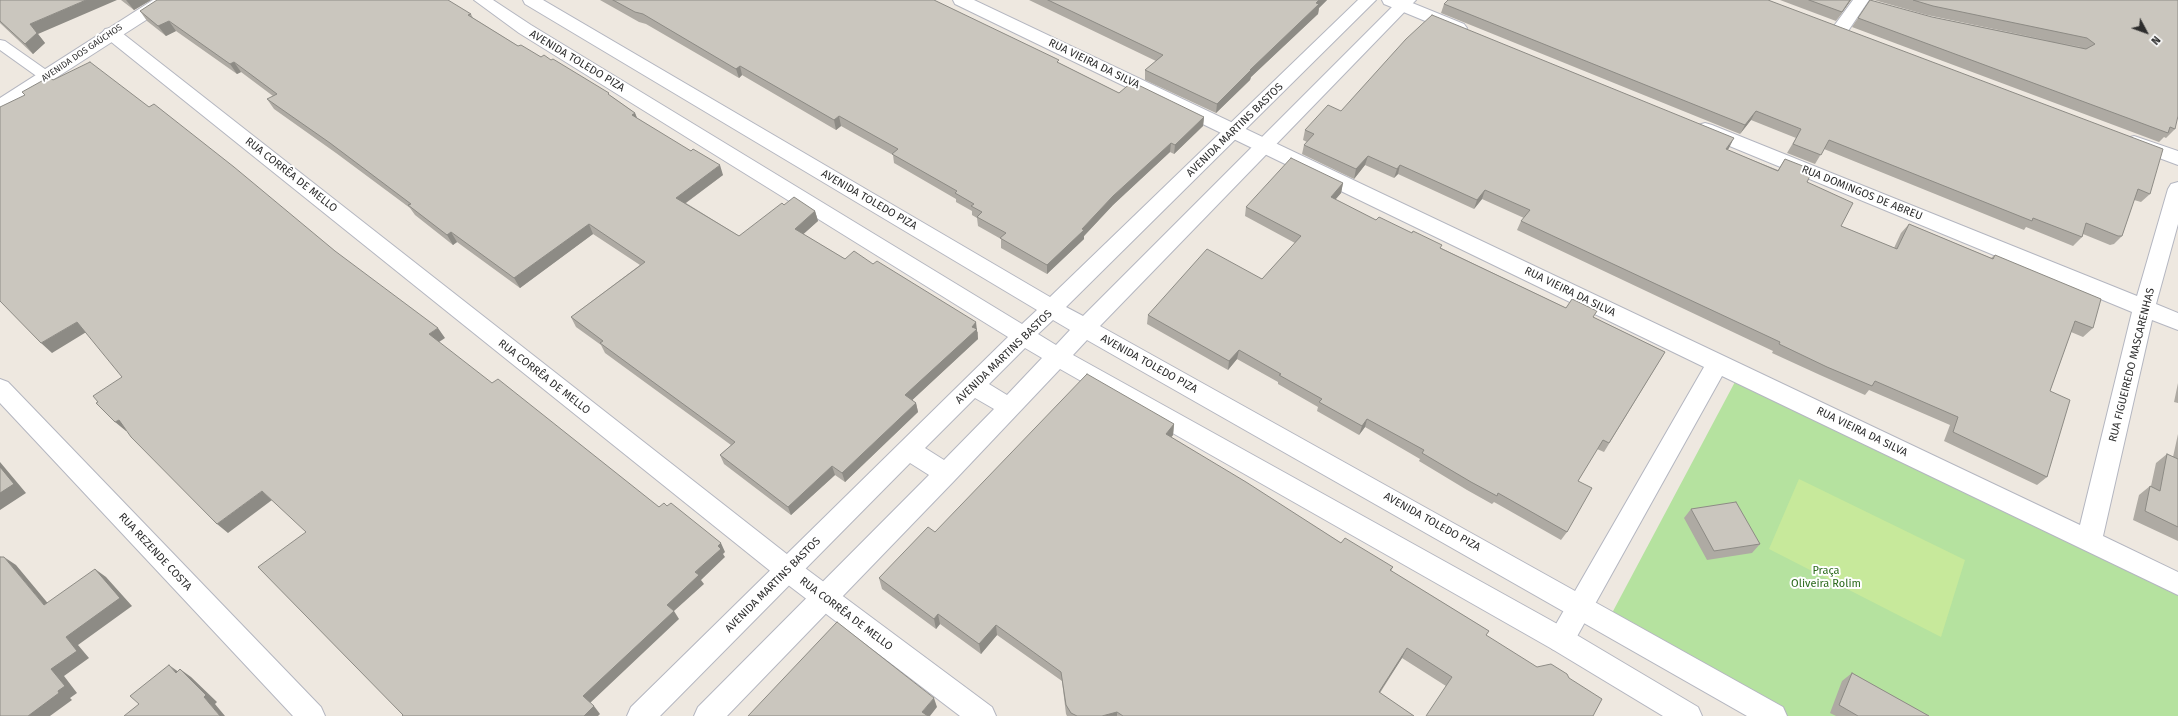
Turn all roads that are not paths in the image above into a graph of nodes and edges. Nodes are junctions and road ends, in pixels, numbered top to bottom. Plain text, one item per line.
1 (165, 0) edge
2 (482, 0) edge
3 (531, 0) edge
4 (961, 0) edge
5 (1368, 0) edge
6 (1400, 2) edge
7 (1866, 2) edge
8 (552, 14) junction
9 (525, 29) junction
10 (1840, 30) edge
11 (111, 33) junction
12 (1476, 35) edge
13 (0, 44) edge
14 (47, 77) junction
15 (0, 106) edge
16 (1689, 122) edge
17 (1233, 131) junction
18 (2119, 136) edge
19 (773, 144) junction
20 (1265, 146) junction
21 (2178, 158) edge
22 (746, 164) junction
23 (2178, 189) edge
24 (1054, 308) junction
25 (2144, 308) junction
26 (2178, 322) edge
27 (1085, 328) junction
28 (1024, 335) junction
29 (1058, 357) junction
30 (1718, 363) junction
31 (973, 386) junction
32 (0, 388) edge
33 (1010, 407) junction
34 (909, 450) junction
35 (946, 474) junction
36 (2089, 541) junction
37 (788, 570) junction
38 (2178, 584) edge
39 (823, 597) junction
40 (1581, 606) junction
41 (1561, 640) junction
42 (311, 716) edge
43 (641, 716) edge
44 (708, 716) edge
45 (982, 716) edge
46 (1688, 716) edge
47 (1773, 716) edge

1 - 11 street, AVENIDA DOS GAÚCHOS
2 - 9 street, AVENIDA TOLEDO PIZA
3 - 8 street, AVENIDA TOLEDO PIZA
4 - 17 street, RUA VIEIRA DA SILVA
5 - 17 street, AVENIDA MARTINS BASTOS
6 - 12 street
6 - 20 street
7 - 10 street
8 - 9 street
8 - 19 street, AVENIDA TOLEDO PIZA
9 - 22 street, AVENIDA TOLEDO PIZA
11 - 14 street, AVENIDA DOS GAÚCHOS
11 - 37 street, RUA CORRÊA DE MELLO
13 - 14 lane
14 - 15 street, AVENIDA DOS GAÚCHOS
16 - 25 street, RUA DOMINGOS DE ABREU
17 - 20 street, RUA VIEIRA DA SILVA
17 - 24 street, AVENIDA MARTINS BASTOS
18 - 21 street
19 - 22 street
19 - 24 street, AVENIDA TOLEDO PIZA
20 - 27 street
20 - 30 street, RUA VIEIRA DA SILVA
22 - 28 street, AVENIDA TOLEDO PIZA
23 - 25 street, RUA FIGUEIREDO MASCARENHAS
24 - 27 street, AVENIDA TOLEDO PIZA
24 - 28 street, AVENIDA MARTINS BASTOS
25 - 26 street, RUA DOMINGOS DE ABREU
25 - 36 street, RUA FIGUEIREDO MASCARENHAS
27 - 29 street
27 - 40 street, AVENIDA TOLEDO PIZA
28 - 29 street, AVENIDA TOLEDO PIZA
28 - 31 street, AVENIDA MARTINS BASTOS
29 - 33 street
29 - 41 street, AVENIDA TOLEDO PIZA
30 - 36 street, RUA VIEIRA DA SILVA
30 - 40 street
31 - 33 street
31 - 34 street, AVENIDA MARTINS BASTOS
32 - 42 street, RUA REZENDE COSTA
33 - 35 street
34 - 35 street
34 - 37 street, AVENIDA MARTINS BASTOS
35 - 39 street
36 - 38 street, RUA VIEIRA DA SILVA
37 - 39 street, RUA CORRÊA DE MELLO
37 - 43 street, AVENIDA MARTINS BASTOS
39 - 44 street
39 - 45 street, RUA CORRÊA DE MELLO
40 - 41 street
40 - 47 street, AVENIDA TOLEDO PIZA
41 - 46 street, AVENIDA TOLEDO PIZA

